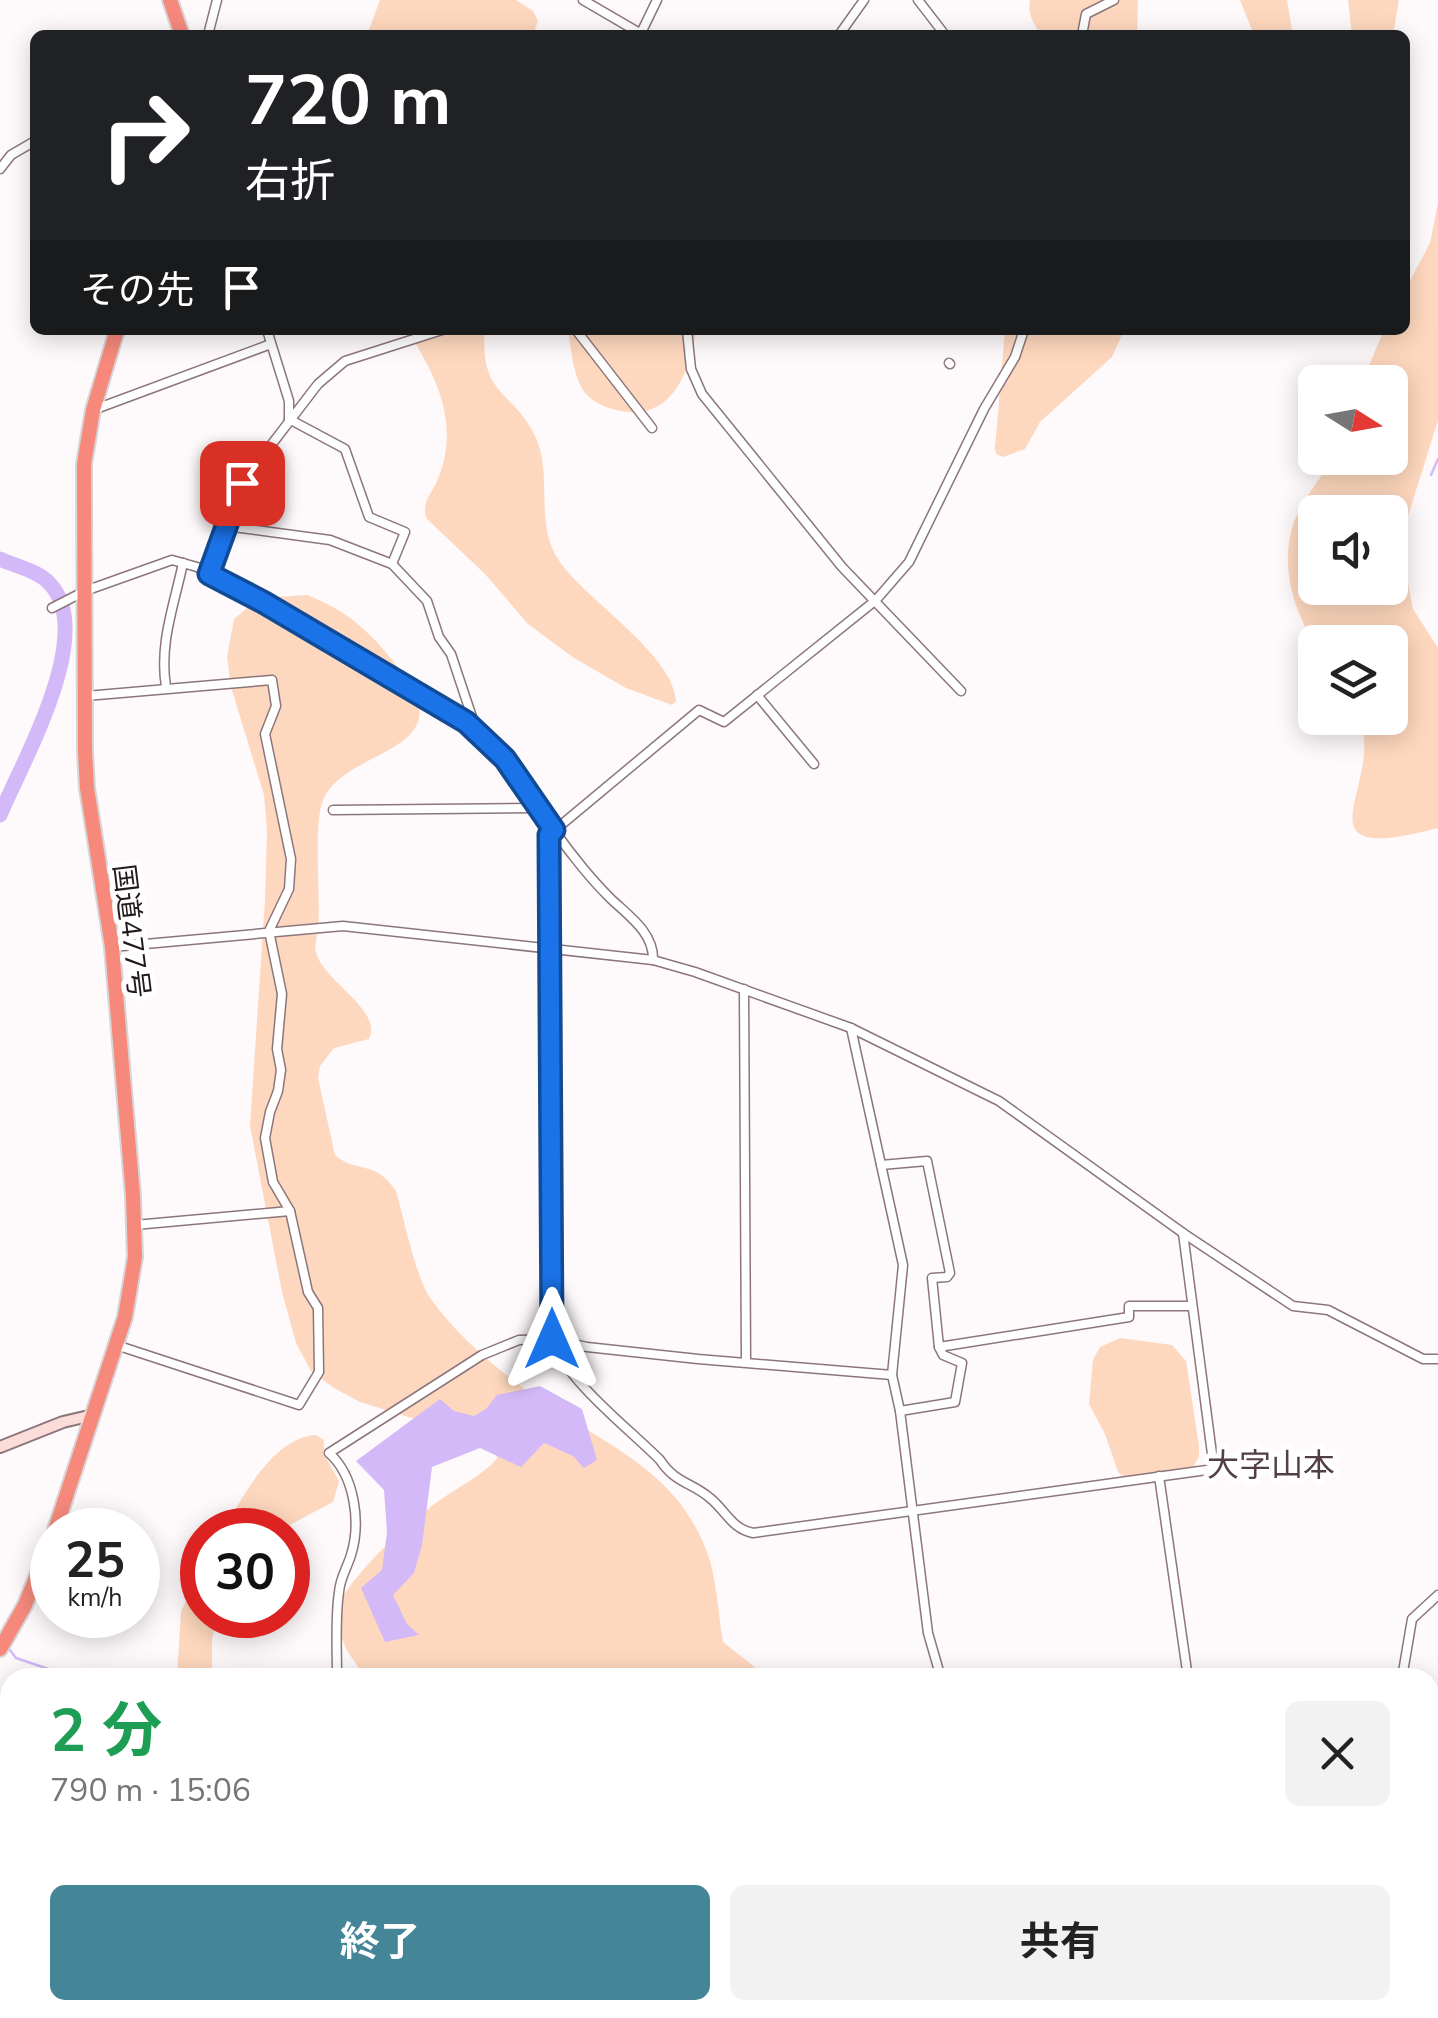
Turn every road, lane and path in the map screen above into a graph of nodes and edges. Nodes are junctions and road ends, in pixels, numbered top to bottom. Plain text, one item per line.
1 (170, 0) edge
2 (217, 0) edge
3 (583, 0) edge
4 (656, 0) edge
5 (864, 0) edge
6 (918, 0) edge
7 (1114, 0) edge
8 (180, 30) edge
9 (209, 30) edge
10 (633, 30) edge
11 (643, 30) edge
12 (843, 30) edge
13 (941, 30) edge
14 (1083, 30) edge
15 (30, 144) edge
16 (0, 168) edge
17 (115, 335) edge
18 (268, 335) edge
19 (426, 335) edge
20 (580, 335) edge
21 (689, 335) edge
22 (1022, 335) edge
23 (271, 344) junction
24 (92, 410) junction
25 (289, 418) junction
26 (652, 428) dead end
27 (226, 526) junction
28 (183, 563) junction
29 (392, 564) junction
30 (209, 574) junction
31 (79, 596) junction
32 (876, 600) junction
33 (52, 608) dead end
34 (166, 687) junction
35 (960, 690) dead end
36 (757, 694) junction
37 (86, 696) junction
38 (466, 722) junction
39 (814, 764) dead end
40 (538, 808) junction
41 (333, 810) dead end
42 (554, 830) junction
43 (269, 931) junction
44 (112, 946) junction
45 (550, 950) junction
46 (653, 960) junction
47 (744, 989) junction
48 (851, 1028) junction
49 (881, 1166) junction
50 (290, 1211) junction
51 (135, 1226) junction
52 (1183, 1232) junction
53 (1191, 1306) junction
54 (552, 1339) junction
55 (116, 1345) junction
56 (940, 1347) junction
57 (1438, 1359) edge
58 (746, 1362) junction
59 (892, 1375) junction
60 (900, 1411) junction
61 (93, 1414) junction
62 (0, 1448) edge
63 (1159, 1476) junction
64 (62, 1508) edge
65 (914, 1510) junction
66 (30, 1586) edge
67 (1438, 1595) edge
68 (4, 1643) edge
69 (337, 1668) edge
70 (938, 1668) edge
71 (1187, 1668) edge
72 (1404, 1668) edge

1 - 8 highway
2 - 9 street
3 - 10 street
4 - 11 street
5 - 12 street
6 - 13 street
7 - 14 street
15 - 16 street
17 - 24 highway, 国道477号
18 - 23 street
19 - 25 street
20 - 26 street
21 - 32 street
22 - 32 street
23 - 24 street
23 - 25 street
24 - 31 highway, 国道477号
25 - 27 street
25 - 29 street
27 - 29 street
27 - 30 street
28 - 30 street
28 - 31 street
28 - 34 street
29 - 38 street
30 - 38 street
31 - 33 street
31 - 37 highway, 国道477号
32 - 35 street
32 - 36 street
34 - 37 street
34 - 43 street
36 - 39 street
36 - 42 street
37 - 44 highway, 国道477号
38 - 40 street
40 - 41 street
40 - 42 street
42 - 45 street
42 - 46 street
43 - 44 street
43 - 45 street
43 - 50 street
44 - 51 highway, 国道477号
45 - 46 street
45 - 54 street
46 - 47 street
47 - 48 street
47 - 58 street
48 - 49 street
48 - 52 street
49 - 56 street
49 - 59 street
50 - 51 street
50 - 55 street
51 - 55 highway, 国道477号
52 - 53 street
52 - 57 street
53 - 56 street
53 - 63 street
54 - 58 street
54 - 65 street
54 - 69 street
55 - 61 highway, 国道477号
56 - 60 street
58 - 59 street
59 - 60 street
60 - 65 street
61 - 62 street
61 - 64 highway, 国道477号
63 - 65 street
63 - 71 street
65 - 70 street
66 - 68 highway
67 - 72 street

